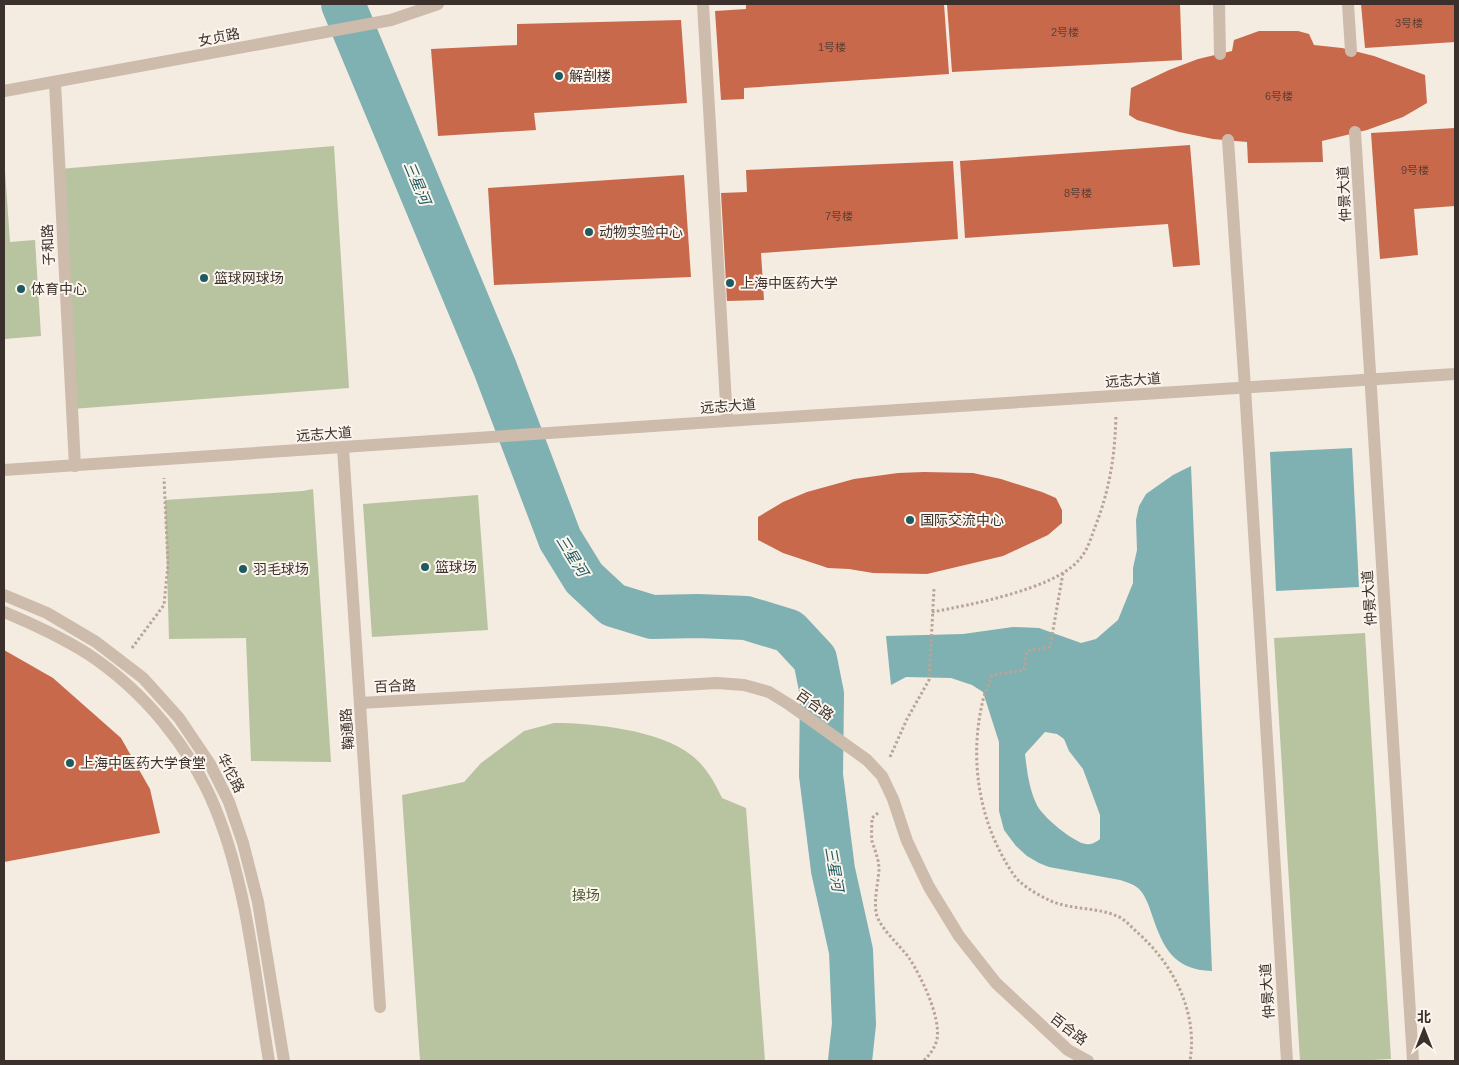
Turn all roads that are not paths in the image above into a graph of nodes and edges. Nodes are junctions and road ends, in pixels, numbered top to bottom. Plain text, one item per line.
1 (438, 4) edge
2 (703, 4) edge
3 (1219, 4) edge
4 (1348, 4) edge
5 (1351, 51) dead end
6 (1220, 54) dead end
7 (55, 83) junction
8 (4, 92) edge
9 (1355, 132) dead end
10 (1228, 140) dead end
11 (1455, 374) edge
12 (1370, 380) junction
13 (1245, 388) junction
14 (727, 421) junction
15 (343, 448) junction
16 (75, 466) junction
17 (4, 470) edge
18 (4, 595) edge
19 (4, 612) edge
20 (360, 703) junction
21 (380, 1007) dead end
22 (269, 1061) edge
23 (284, 1061) edge
24 (1088, 1061) edge
25 (1287, 1061) edge
26 (1413, 1061) edge

1 - 7 street, 女贞路
2 - 14 street
3 - 6 street
4 - 5 street
7 - 8 street, 女贞路
7 - 16 street, 子和路
9 - 12 street, 仲景大道
10 - 13 street, 仲景大道
11 - 12 street, 远志大道
12 - 13 street, 远志大道
12 - 26 street, 仲景大道
13 - 14 street, 远志大道
13 - 25 street, 仲景大道
14 - 15 street, 远志大道
15 - 16 street, 远志大道
15 - 20 street, 鞠通路
16 - 17 street, 远志大道
18 - 23 street, 华佗路
19 - 22 street
20 - 21 street, 鞠通路
20 - 24 street, 百合路

